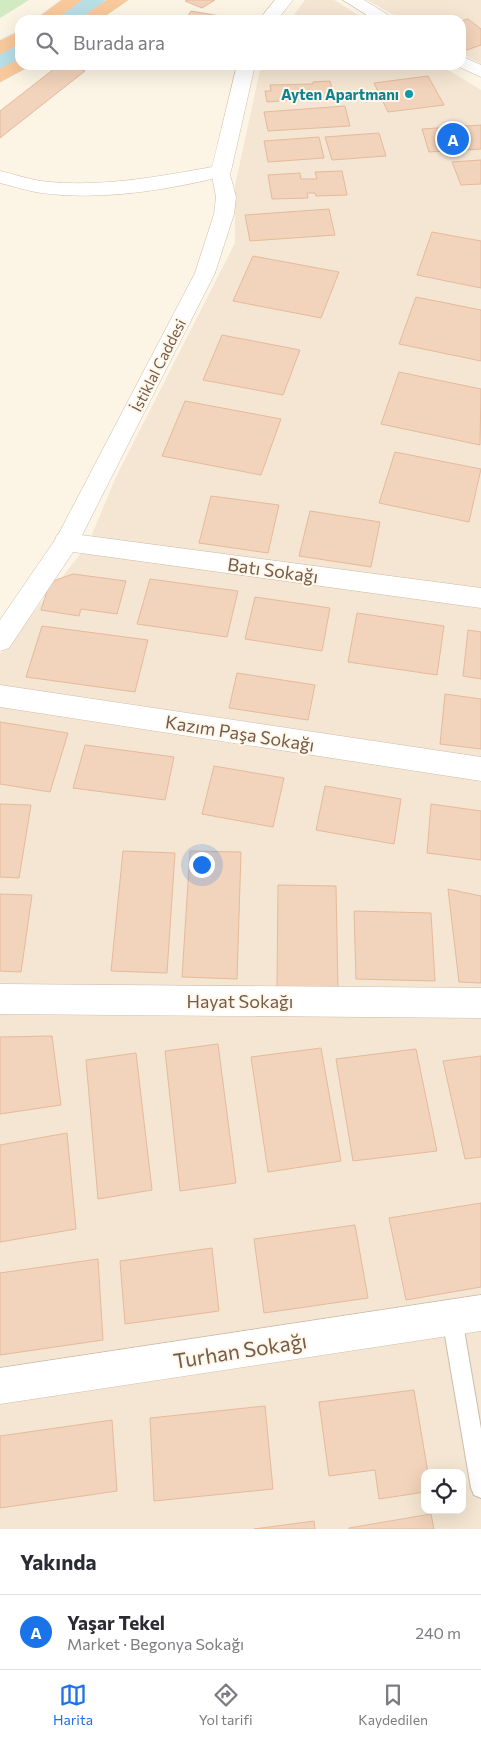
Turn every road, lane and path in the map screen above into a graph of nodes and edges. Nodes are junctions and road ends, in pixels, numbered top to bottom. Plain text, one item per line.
1 (73, 0) edge
2 (119, 0) edge
3 (284, 0) edge
4 (352, 0) edge
5 (51, 15) edge
6 (95, 15) edge
7 (272, 15) edge
8 (378, 15) edge
9 (15, 39) edge
10 (0, 49) edge
11 (466, 64) edge
12 (15, 67) edge
13 (245, 70) edge
14 (481, 72) edge
15 (0, 77) edge
16 (221, 170) junction
17 (0, 177) edge
18 (66, 542) junction
19 (481, 598) edge
20 (0, 641) edge
21 (0, 696) edge
22 (481, 769) edge
23 (0, 999) edge
24 (481, 1003) edge
25 (466, 1316) edge
26 (0, 1386) edge
27 (481, 1488) edge

1 - 5 highway
2 - 6 highway
3 - 7 street
4 - 8 street
9 - 10 highway
11 - 14 street
12 - 15 highway
13 - 16 street, İstiklal Caddesi
16 - 17 street
16 - 18 street, İstiklal Caddesi
18 - 19 street, Batı Sokağı
18 - 20 street, İstiklal Caddesi
21 - 22 street, Kazım Paşa Sokağı
23 - 24 street, Hayat Sokağı
25 - 26 street, Turhan Sokağı
25 - 27 lane

